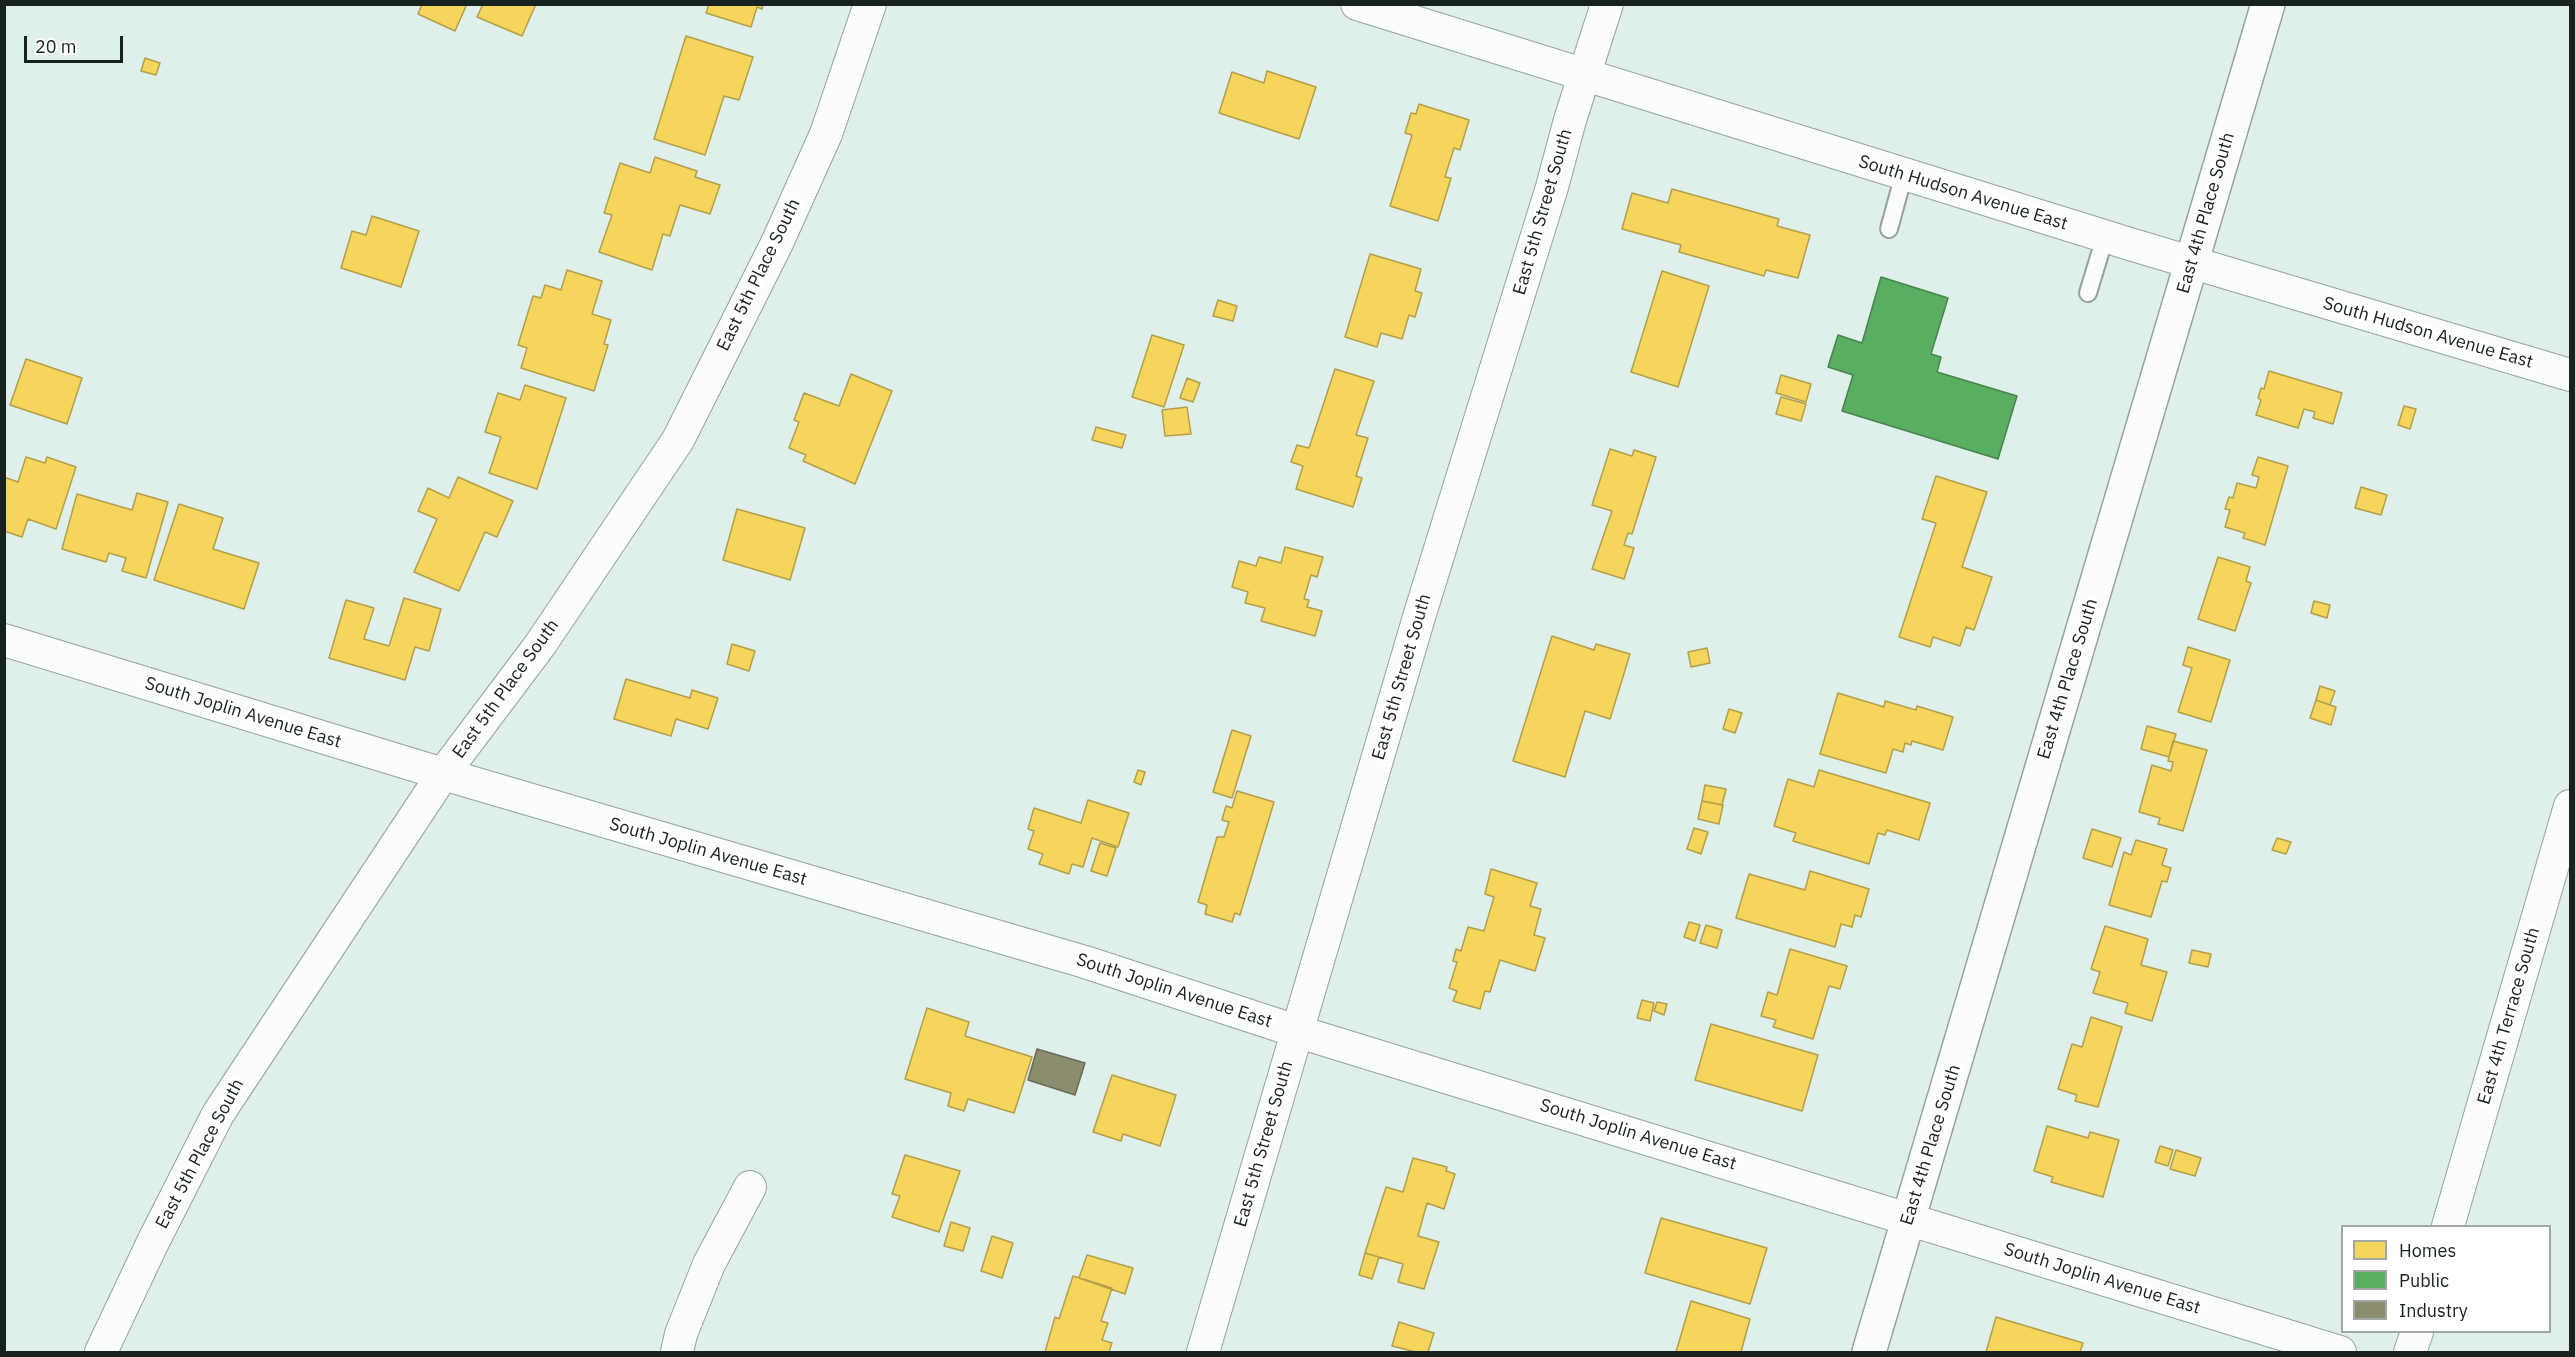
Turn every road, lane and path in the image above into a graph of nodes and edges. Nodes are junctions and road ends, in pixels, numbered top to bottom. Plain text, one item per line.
1 (870, 4) edge
2 (1357, 4) edge
3 (1607, 4) edge
4 (2268, 4) edge
5 (1585, 75) junction
6 (1904, 174) junction
7 (1889, 229) dead end
8 (2105, 237) junction
9 (2192, 263) junction
10 (2088, 292) dead end
11 (2571, 375) edge
12 (4, 640) edge
13 (442, 774) junction
14 (2571, 806) edge
15 (1296, 1031) junction
16 (750, 1187) dead end
17 (1908, 1220) junction
18 (2449, 1225) edge
19 (2417, 1333) edge
20 (102, 1353) edge
21 (676, 1353) edge
22 (1203, 1353) edge
23 (1869, 1353) edge
24 (2340, 1353) edge
25 (2410, 1353) edge

1 - 13 street, East 5th Place South
2 - 5 street, South Hudson Avenue East
3 - 5 street, East 5th Street South
4 - 9 street, East 4th Place South
5 - 6 street, South Hudson Avenue East
5 - 15 street, East 5th Street South
6 - 7 lane
6 - 8 street, South Hudson Avenue East
8 - 9 street, South Hudson Avenue East
8 - 10 lane
9 - 11 street, South Hudson Avenue East
9 - 17 street, East 4th Place South
12 - 13 street, South Joplin Avenue East
13 - 15 street, South Joplin Avenue East
13 - 20 street, East 5th Place South
14 - 18 street, East 4th Terrace South
15 - 17 street, South Joplin Avenue East
15 - 22 street, East 5th Street South
16 - 21 street
17 - 23 street, East 4th Place South
17 - 24 street, South Joplin Avenue East
19 - 25 street

